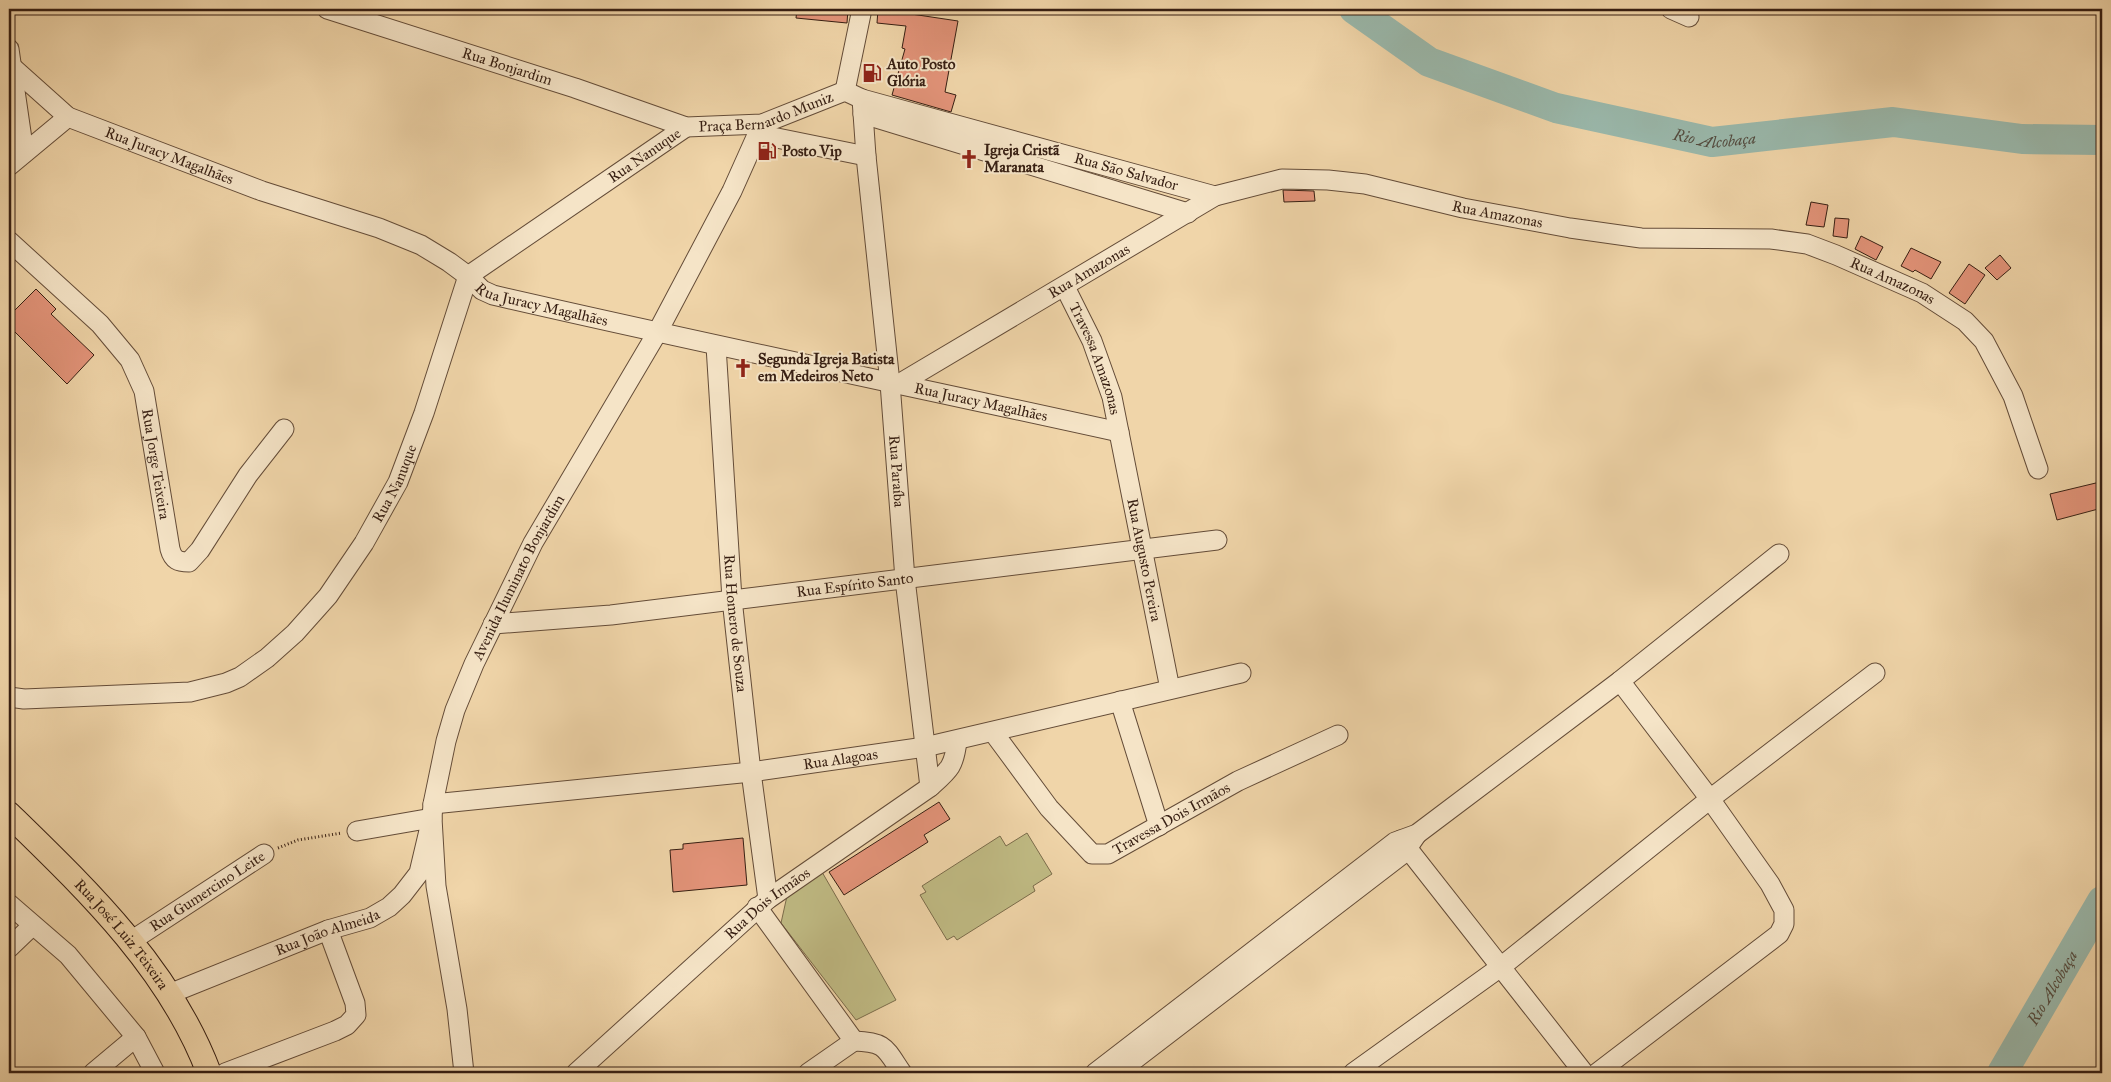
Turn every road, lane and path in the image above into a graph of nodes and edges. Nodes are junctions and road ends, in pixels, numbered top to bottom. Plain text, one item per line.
1 (327, 9) edge
2 (862, 9) edge
3 (1671, 9) edge
4 (1689, 17) dead end
5 (10, 57) edge
6 (845, 91) junction
7 (863, 107) junction
8 (68, 117) junction
9 (686, 127) junction
10 (760, 129) junction
11 (24, 153) junction
12 (866, 156) junction
13 (9, 166) edge
14 (1215, 196) junction
15 (1188, 213) junction
16 (9, 241) edge
17 (468, 276) junction
18 (1065, 287) junction
19 (656, 333) junction
20 (716, 346) junction
21 (895, 383) junction
22 (284, 429) dead end
23 (1119, 432) junction
24 (2038, 469) dead end
25 (1217, 540) dead end
26 (1142, 550) junction
27 (1779, 554) dead end
28 (905, 579) junction
29 (732, 599) junction
30 (493, 624) junction
31 (1241, 673) dead end
32 (1876, 673) dead end
33 (1620, 681) junction
34 (1170, 689) junction
35 (9, 697) edge
36 (1120, 701) junction
37 (993, 732) junction
38 (1338, 736) dead end
39 (957, 740) junction
40 (925, 747) junction
41 (751, 772) junction
42 (930, 788) junction
43 (1710, 799) junction
44 (432, 811) junction
45 (9, 814) edge
46 (1159, 826) junction
47 (357, 831) joint
48 (1408, 840) junction
49 (264, 854) joint
50 (762, 903) junction
51 (9, 904) edge
52 (32, 926) junction
53 (328, 930) junction
54 (131, 941) junction
55 (9, 948) edge
56 (1502, 966) junction
57 (169, 994) junction
58 (136, 1037) junction
59 (854, 1041) junction
60 (1104, 1072) edge
61 (93, 1073) edge
62 (155, 1073) edge
63 (210, 1073) edge
64 (225, 1073) edge
65 (464, 1073) edge
66 (576, 1073) edge
67 (808, 1073) edge
68 (902, 1073) edge
69 (1353, 1073) edge
70 (1584, 1073) edge
71 (1597, 1073) edge

1 - 9 street, Rua Bonjardim
2 - 6 street, Praça Bernardo Muniz
3 - 4 street
5 - 8 street
5 - 11 street
6 - 7 street, Praça Bernardo Muniz
6 - 10 street, Praça Bernardo Muniz
7 - 12 street
7 - 14 street, Rua São Salvador
7 - 15 street, Rua São Salvador
8 - 11 street
8 - 17 street, Rua Juracy Magalhães
9 - 10 street, Praça Bernardo Muniz
9 - 17 street, Rua Nanuque
10 - 12 street, Praça Bernardo Muniz
10 - 19 street, Avenida Iluminato Bonjardim
11 - 13 street
12 - 21 street, Rua Paraíba
14 - 15 street, Rua Amazonas
14 - 24 street, Rua Amazonas
15 - 18 street, Rua Amazonas
16 - 22 street, Rua Jorge Teixeira
17 - 19 street, Rua Juracy Magalhães
17 - 35 street, Rua Nanuque
18 - 21 street, Rua Amazonas
18 - 23 street, Travessa Amazonas
19 - 20 street, Rua Juracy Magalhães
19 - 30 street, Avenida Iluminato Bonjardim
20 - 21 street, Rua Juracy Magalhães
20 - 29 street, Rua Homero de Souza
21 - 23 street, Rua Juracy Magalhães
21 - 28 street, Rua Paraíba
23 - 26 street, Rua Augusto Pereira
25 - 26 street, Rua Espírito Santo
26 - 28 street, Rua Espírito Santo
26 - 34 street, Rua Augusto Pereira
27 - 33 street
28 - 29 street, Rua Espírito Santo
28 - 40 street, Rua Paraíba
29 - 30 street, Rua Espírito Santo
29 - 41 street, Rua Homero de Souza
30 - 44 street, Avenida Iluminato Bonjardim
31 - 34 street, Rua Alagoas
32 - 43 street
33 - 43 street
33 - 48 street
34 - 36 street, Rua Alagoas
36 - 37 street, Rua Alagoas
36 - 46 street
37 - 39 street, Rua Alagoas
37 - 46 street, Travessa Dois Irmãos
38 - 46 street, Travessa Dois Irmãos
39 - 40 street, Rua Alagoas
39 - 42 street, Rua Dois Irmãos
40 - 41 street, Rua Alagoas
40 - 42 street, Rua Paraíba
41 - 44 street, Rua Alagoas
41 - 50 street, Rua Homero de Souza
42 - 50 street, Rua Dois Irmãos
43 - 56 street
43 - 71 street
44 - 47 street
44 - 53 street, Rua João Almeida
44 - 65 street, Avenida Iluminato Bonjardim
45 - 54 main road, Rua José Luiz Teixeira
47 - 49 path, Rua Gumercino Leite
48 - 56 street
48 - 60 street
49 - 54 street, Rua Gumercino Leite
50 - 59 street, Rua Homero de Souza
50 - 66 street, Rua Dois Irmãos
51 - 52 street
52 - 55 street
52 - 58 street
53 - 57 street, Rua João Almeida
53 - 64 street
54 - 57 main road, Rua José Luiz Teixeira
56 - 69 street
56 - 70 street
57 - 63 main road, Rua José Luiz Teixeira
58 - 61 street
58 - 62 street
59 - 67 street
59 - 68 street

